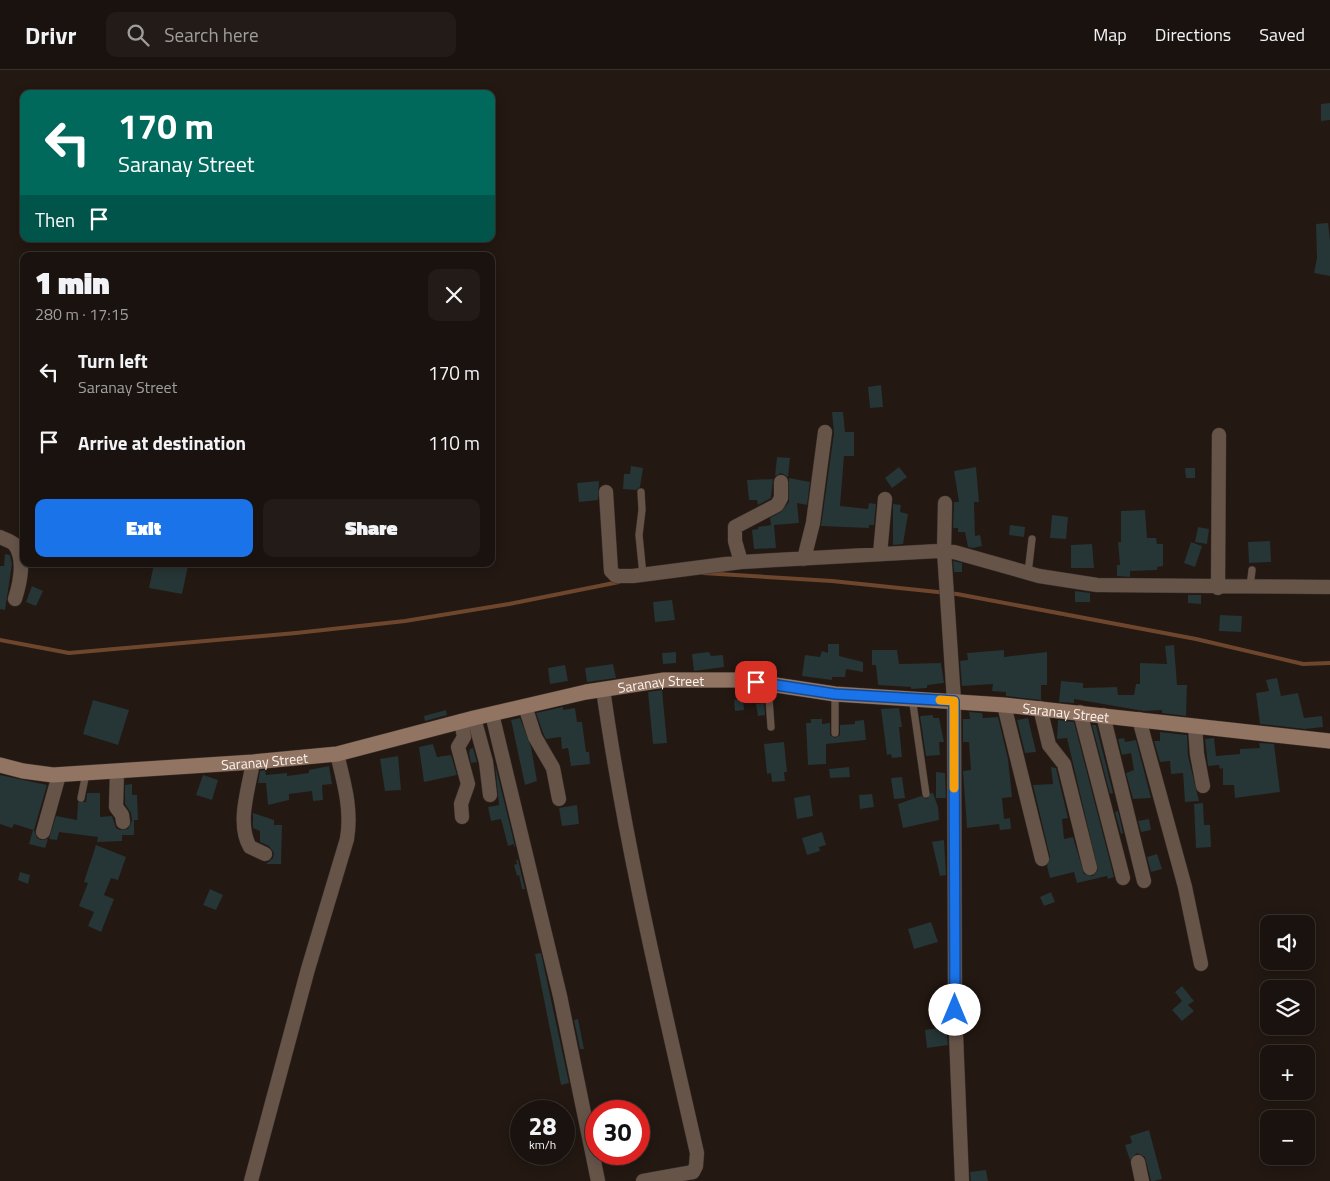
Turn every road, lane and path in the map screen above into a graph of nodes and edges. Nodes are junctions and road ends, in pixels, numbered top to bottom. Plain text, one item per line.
1 (825, 432) dead end
2 (1219, 435) dead end
3 (781, 482) dead end
4 (606, 492) dead end
5 (641, 492) dead end
6 (885, 500) dead end
7 (946, 503) dead end
8 (0, 537) edge
9 (1032, 539) dead end
10 (944, 551) junction
11 (880, 554) junction
12 (804, 559) junction
13 (20, 561) edge
14 (741, 562) junction
15 (21, 567) edge
16 (1252, 570) dead end
17 (1028, 573) junction
18 (643, 575) junction
19 (1330, 587) edge
20 (1218, 588) junction
21 (1250, 588) junction
22 (15, 599) dead end
23 (768, 683) junction
24 (603, 690) junction
25 (835, 694) junction
26 (912, 697) junction
27 (954, 701) junction
28 (1004, 704) junction
29 (525, 706) junction
30 (1040, 708) junction
31 (1080, 712) junction
32 (492, 714) junction
33 (1104, 715) junction
34 (1139, 719) junction
35 (468, 720) junction
36 (1195, 726) junction
37 (771, 727) dead end
38 (835, 733) dead end
39 (1330, 741) edge
40 (337, 754) junction
41 (253, 762) junction
42 (0, 765) edge
43 (118, 771) junction
44 (86, 773) junction
45 (60, 775) junction
46 (1203, 786) dead end
47 (926, 794) dead end
48 (490, 795) dead end
49 (81, 798) dead end
50 (559, 799) dead end
51 (462, 817) dead end
52 (123, 822) dead end
53 (43, 832) dead end
54 (265, 854) dead end
55 (1042, 859) dead end
56 (1090, 868) dead end
57 (1123, 878) dead end
58 (1144, 881) dead end
59 (1201, 964) dead end
60 (1138, 1162) dead end
61 (251, 1181) edge
62 (598, 1181) edge
63 (643, 1181) edge
64 (962, 1181) edge
65 (1142, 1181) edge

1 - 12 street
2 - 20 street
3 - 14 street
4 - 18 street
5 - 18 lane
6 - 11 street
7 - 10 street
8 - 13 street
9 - 17 lane
10 - 11 street
10 - 17 street
10 - 27 street
11 - 12 street
12 - 14 street
14 - 18 street
15 - 22 street
16 - 21 lane
17 - 20 street
19 - 21 street
20 - 21 street
23 - 24 street, Saranay Street
23 - 25 street, Saranay Street
23 - 37 lane
24 - 29 street, Saranay Street
24 - 63 street
25 - 26 street, Saranay Street
25 - 38 lane
26 - 27 street, Saranay Street
26 - 47 lane
27 - 28 street, Saranay Street
27 - 64 street
28 - 30 street, Saranay Street
28 - 55 street
29 - 32 street, Saranay Street
29 - 50 street
30 - 31 street, Saranay Street
30 - 56 street
31 - 33 street, Saranay Street
31 - 57 street
32 - 35 street, Saranay Street
32 - 62 street
33 - 34 street, Saranay Street
33 - 58 street
34 - 36 street, Saranay Street
34 - 59 street
35 - 40 street, Saranay Street
35 - 48 street
35 - 51 street
36 - 39 street, Saranay Street
36 - 46 street
40 - 41 street, Saranay Street
40 - 61 street
41 - 43 street, Saranay Street
41 - 54 street
42 - 45 street, Saranay Street
43 - 44 street, Saranay Street
43 - 52 street
44 - 45 street, Saranay Street
44 - 49 lane
45 - 53 street
60 - 65 street

